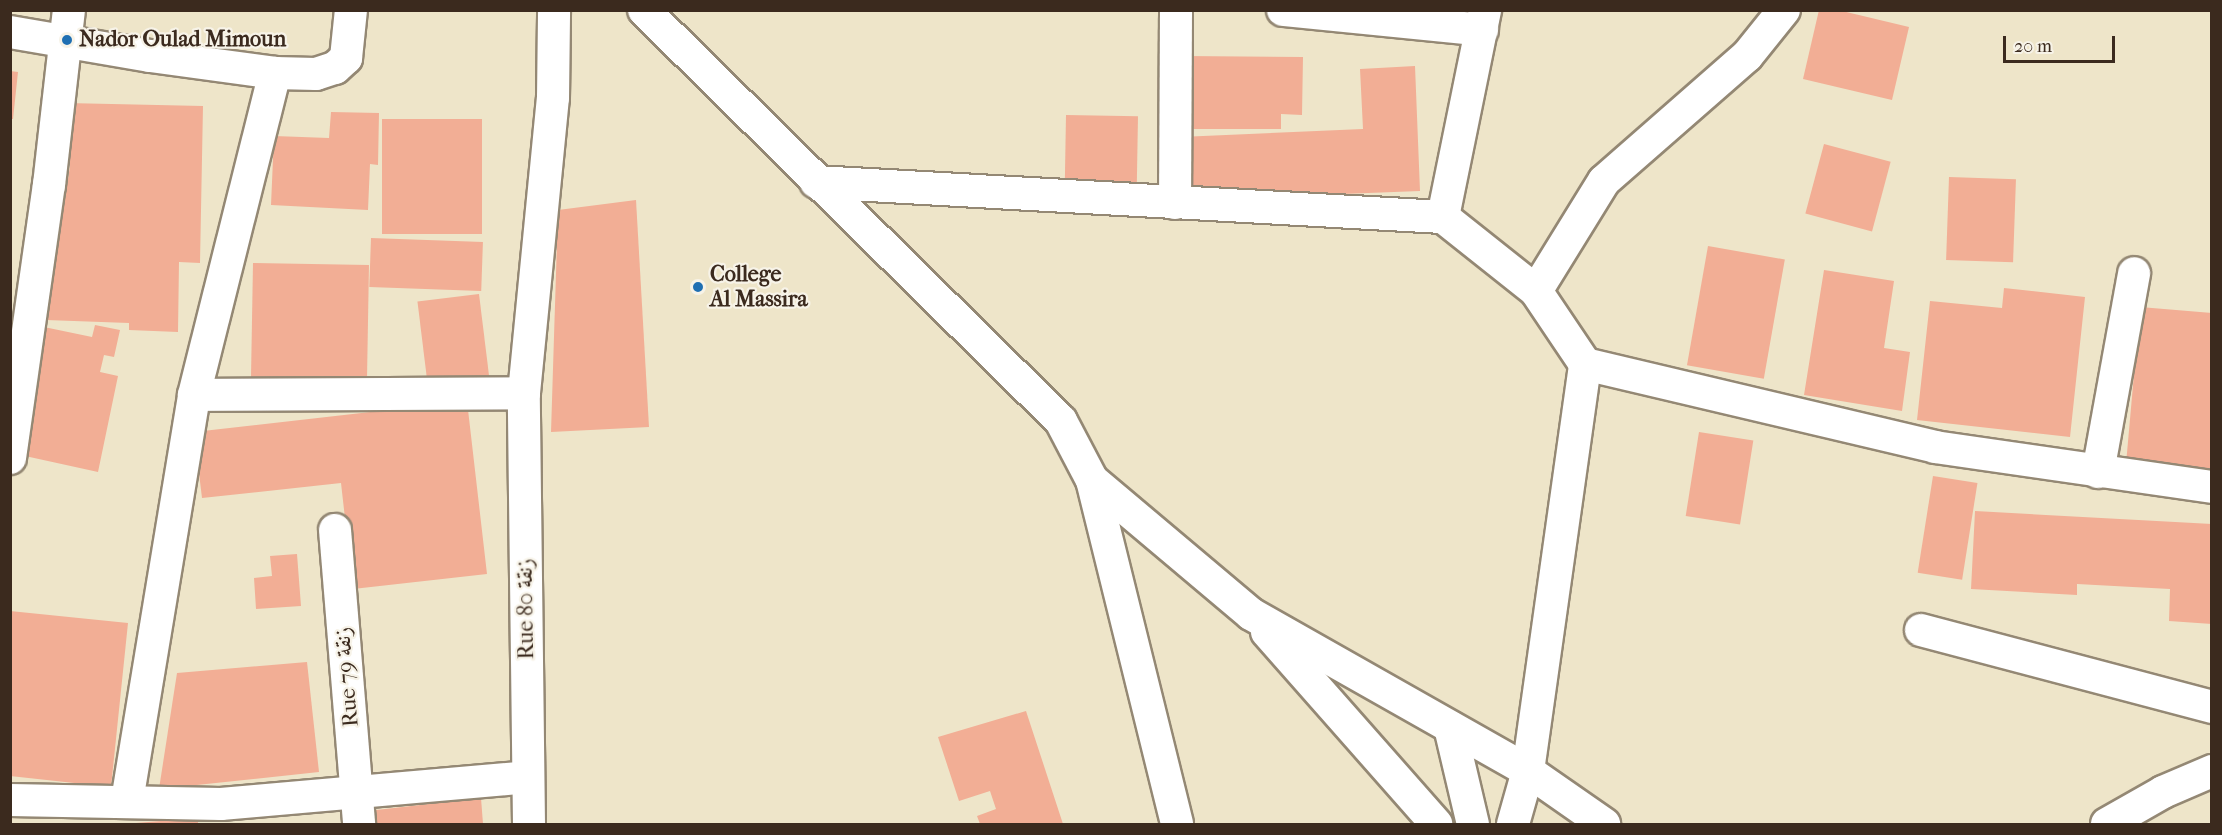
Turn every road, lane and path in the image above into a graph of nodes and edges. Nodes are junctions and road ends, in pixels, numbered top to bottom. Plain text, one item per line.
1 (69, 10) edge
2 (351, 10) edge
3 (554, 10) edge
4 (644, 10) edge
5 (1176, 10) edge
6 (1282, 10) edge
7 (1784, 10) edge
8 (1484, 20) edge
9 (10, 32) edge
10 (67, 45) junction
11 (275, 73) junction
12 (816, 182) junction
13 (1175, 203) junction
14 (1443, 217) junction
15 (2134, 273) dead end
16 (1536, 291) junction
17 (1585, 364) junction
18 (524, 393) junction
19 (194, 395) junction
20 (15, 401) edge
21 (10, 458) edge
22 (2098, 472) junction
23 (1092, 480) junction
24 (2211, 487) edge
25 (335, 530) dead end
26 (1251, 614) junction
27 (1921, 630) dead end
28 (2211, 707) edge
29 (1450, 727) junction
30 (1528, 771) junction
31 (2211, 771) edge
32 (528, 777) junction
33 (356, 791) junction
34 (10, 800) edge
35 (126, 801) junction
36 (221, 814) edge
37 (359, 825) edge
38 (529, 825) edge
39 (1177, 825) edge
40 (1436, 825) edge
41 (1473, 825) edge
42 (1513, 825) edge
43 (1605, 825) edge
44 (2107, 825) edge

1 - 10 street
2 - 11 street
3 - 18 street, Rue 80 زنقة
4 - 12 street
5 - 13 street
6 - 8 street
7 - 16 street
8 - 14 street
9 - 10 street
10 - 11 street
10 - 20 street
11 - 19 street
12 - 13 street
12 - 23 street
13 - 14 street
14 - 16 street
15 - 22 street
16 - 17 street
17 - 22 street
17 - 30 street
18 - 19 street
18 - 32 street, Rue 80 زنقة
19 - 35 street
20 - 21 street
22 - 24 street
23 - 26 street
23 - 39 street
25 - 33 street, Rue 79 زنقة
26 - 29 street
26 - 40 street
27 - 28 street
29 - 30 street
29 - 41 street
30 - 42 street
30 - 43 street
31 - 44 street
32 - 33 street
32 - 38 street, Rue 80 زنقة
33 - 36 street
33 - 37 street, Rue 79 زنقة
34 - 35 street
35 - 36 street

